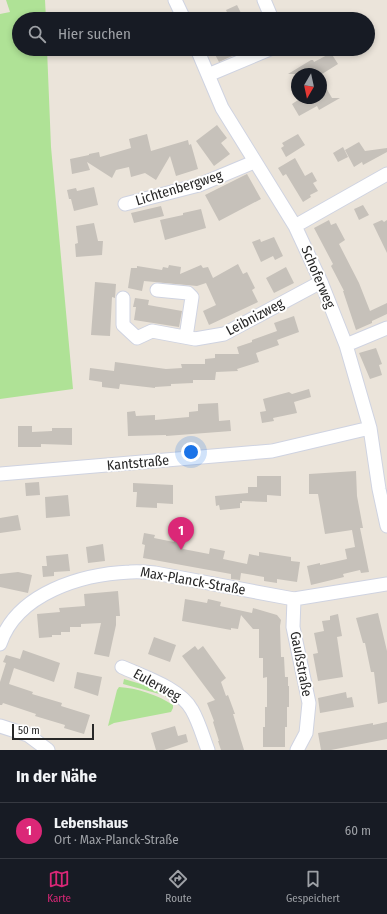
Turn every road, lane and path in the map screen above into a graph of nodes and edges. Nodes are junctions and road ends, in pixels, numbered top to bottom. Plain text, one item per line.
1 (175, 0) edge
2 (264, 0) edge
3 (181, 12) edge
4 (269, 12) edge
5 (200, 56) edge
6 (253, 56) edge
7 (208, 75) junction
8 (254, 162) junction
9 (387, 174) edge
10 (125, 204) dead end
11 (295, 226) junction
12 (321, 282) junction
13 (157, 290) dead end
14 (122, 298) dead end
15 (387, 328) edge
16 (186, 337) junction
17 (346, 345) junction
18 (370, 428) junction
19 (0, 474) edge
20 (383, 488) edge
21 (387, 526) edge
22 (387, 584) edge
23 (294, 599) junction
24 (0, 644) edge
25 (122, 667) dead end
26 (0, 726) edge
27 (48, 750) edge
28 (208, 750) edge
29 (297, 750) edge

1 - 3 street
2 - 4 street
5 - 7 street, Schoferweg
6 - 7 street
7 - 8 street, Schoferweg
8 - 10 street, Lichtenbergweg
8 - 11 street, Schoferweg
9 - 11 street
11 - 12 street, Schoferweg
12 - 16 street, Leibnizweg
12 - 17 street, Schoferweg
13 - 16 street
14 - 16 street, Leibnizweg
15 - 17 street
17 - 18 street, Schoferweg
18 - 19 street, Kantstraße
18 - 20 street, Schoferweg
20 - 21 street, Schoferweg
22 - 23 street, Max-Planck-Straße
23 - 24 street, Max-Planck-Straße
23 - 29 street, Gaußstraße
25 - 28 street, Eulerweg
26 - 27 street

